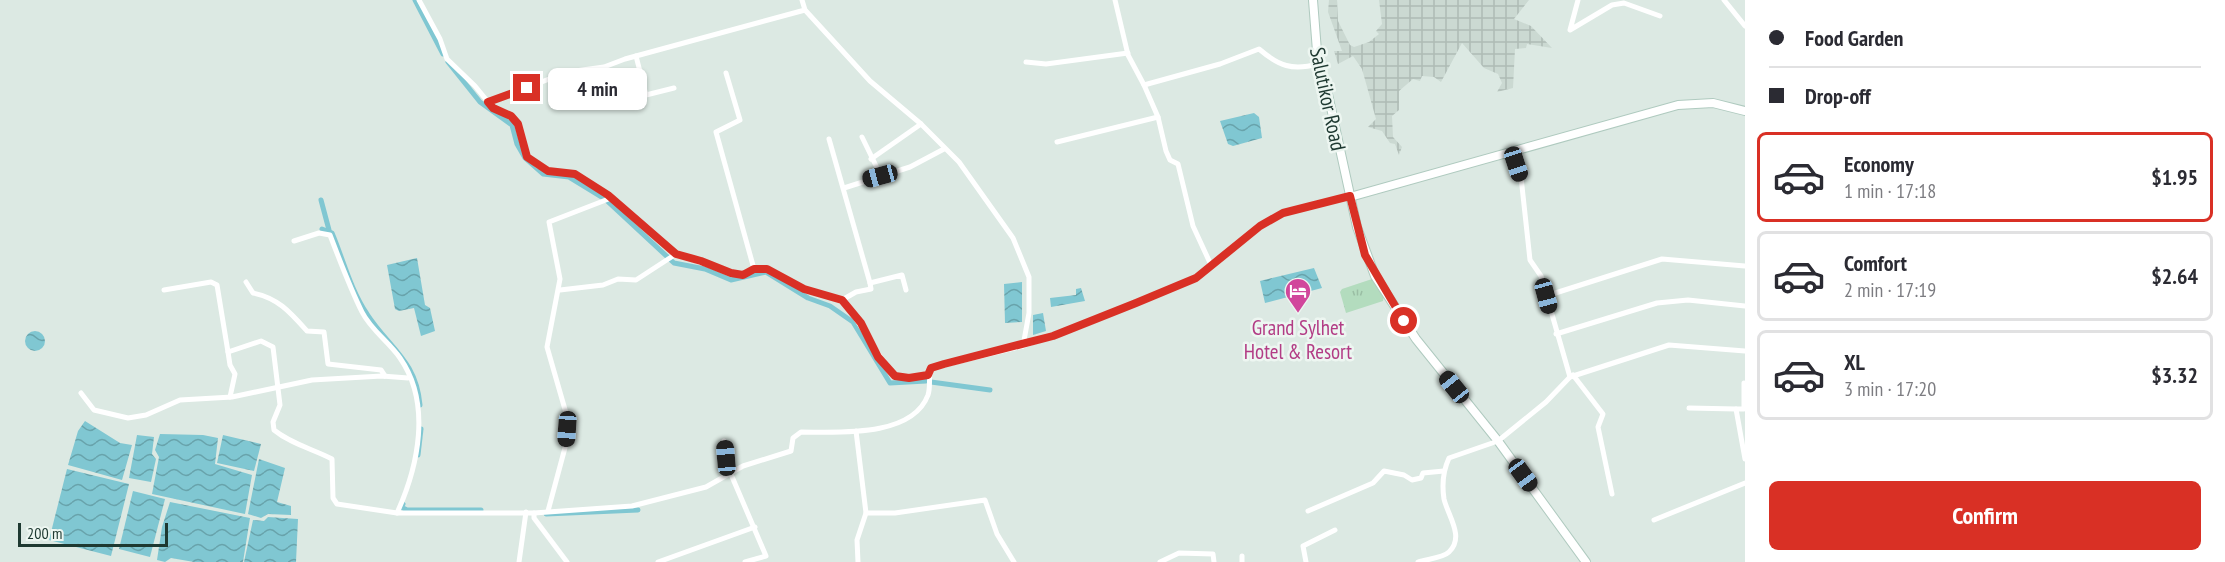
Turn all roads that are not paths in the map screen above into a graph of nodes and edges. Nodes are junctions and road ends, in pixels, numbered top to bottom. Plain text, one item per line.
1 (419, 0) edge
2 (802, 0) edge
3 (1114, 0) edge
4 (1313, 0) edge
5 (1578, 0) edge
6 (1724, 0) edge
7 (806, 10) junction
8 (1660, 16) dead end
9 (1745, 26) edge
10 (1128, 53) junction
11 (636, 56) junction
12 (1026, 62) dead end
13 (1318, 64) junction
14 (726, 73) dead end
15 (1144, 85) junction
16 (674, 88) dead end
17 (488, 102) junction
18 (1745, 111) edge
19 (1158, 117) junction
20 (921, 124) junction
21 (861, 137) dead end
22 (830, 139) dead end
23 (1057, 142) dead end
24 (944, 149) junction
25 (1512, 151) junction
26 (871, 159) junction
27 (880, 176) junction
28 (844, 188) junction
29 (1350, 196) junction
30 (608, 199) junction
31 (294, 242) dead end
32 (674, 255) junction
33 (1210, 265) junction
34 (1745, 266) edge
35 (754, 269) junction
36 (246, 282) dead end
37 (870, 283) junction
38 (164, 290) dead end
39 (560, 290) junction
40 (906, 290) dead end
41 (1546, 296) junction
42 (842, 300) junction
43 (1745, 306) edge
44 (1556, 334) junction
45 (1023, 345) junction
46 (1745, 351) edge
47 (228, 352) junction
48 (928, 375) junction
49 (385, 376) junction
50 (1571, 376) junction
51 (408, 378) junction
52 (1744, 382) edge
53 (279, 387) junction
54 (81, 393) dead end
55 (230, 397) junction
56 (1689, 408) dead end
57 (1736, 409) junction
58 (856, 431) junction
59 (724, 441) dead end
60 (1498, 441) junction
61 (1745, 459) edge
62 (1444, 471) junction
63 (729, 473) junction
64 (1745, 483) edge
65 (1612, 494) dead end
66 (548, 511) junction
67 (1308, 511) dead end
68 (526, 512) junction
69 (397, 513) junction
70 (534, 513) junction
71 (867, 513) junction
72 (1654, 520) dead end
73 (755, 527) junction
74 (1335, 530) dead end
75 (519, 562) edge
76 (567, 562) edge
77 (658, 562) edge
78 (745, 562) edge
79 (858, 562) edge
80 (1014, 562) edge
81 (1160, 562) edge
82 (1214, 562) edge
83 (1306, 562) edge
84 (1418, 562) edge
85 (1586, 562) edge

1 - 17 street
2 - 7 street
3 - 10 street
4 - 13 main road, Salutikor Road
5 - 8 street
6 - 9 street
7 - 11 street
7 - 20 street
10 - 12 street
10 - 15 street
11 - 16 street
11 - 17 street
13 - 15 street
13 - 29 main road, Salutikor Road
14 - 35 street
15 - 19 street
17 - 30 street
18 - 25 main road
19 - 23 street
19 - 33 street
20 - 24 street
20 - 26 street
21 - 26 street
22 - 28 street
24 - 27 street
24 - 45 street
25 - 29 main road
25 - 41 street
26 - 27 street
27 - 28 street
28 - 37 street
29 - 33 street
29 - 60 main road, Salutikor Road
30 - 32 street
30 - 39 street
31 - 51 street
32 - 35 street
32 - 39 street
33 - 45 street
34 - 41 street
35 - 42 street
36 - 49 street
37 - 40 street
37 - 42 street
38 - 47 street
39 - 66 street
41 - 44 street
42 - 48 street
43 - 44 street
44 - 50 street
45 - 48 street
46 - 50 street
47 - 53 street
47 - 55 street
48 - 58 street
49 - 51 street
49 - 53 street
50 - 60 street
50 - 65 street
51 - 69 street
52 - 57 street
53 - 55 street
53 - 69 street
54 - 55 street
56 - 57 street
57 - 61 street
58 - 63 street
58 - 71 street
59 - 63 street
60 - 62 street
60 - 85 main road, Salutikor Road
62 - 67 street
62 - 84 street
63 - 66 street
63 - 73 street
64 - 72 street
66 - 70 street
68 - 69 street
68 - 70 street
68 - 75 street
70 - 76 street
71 - 79 street
71 - 80 street
73 - 77 street
73 - 78 street
74 - 83 street
81 - 82 street

